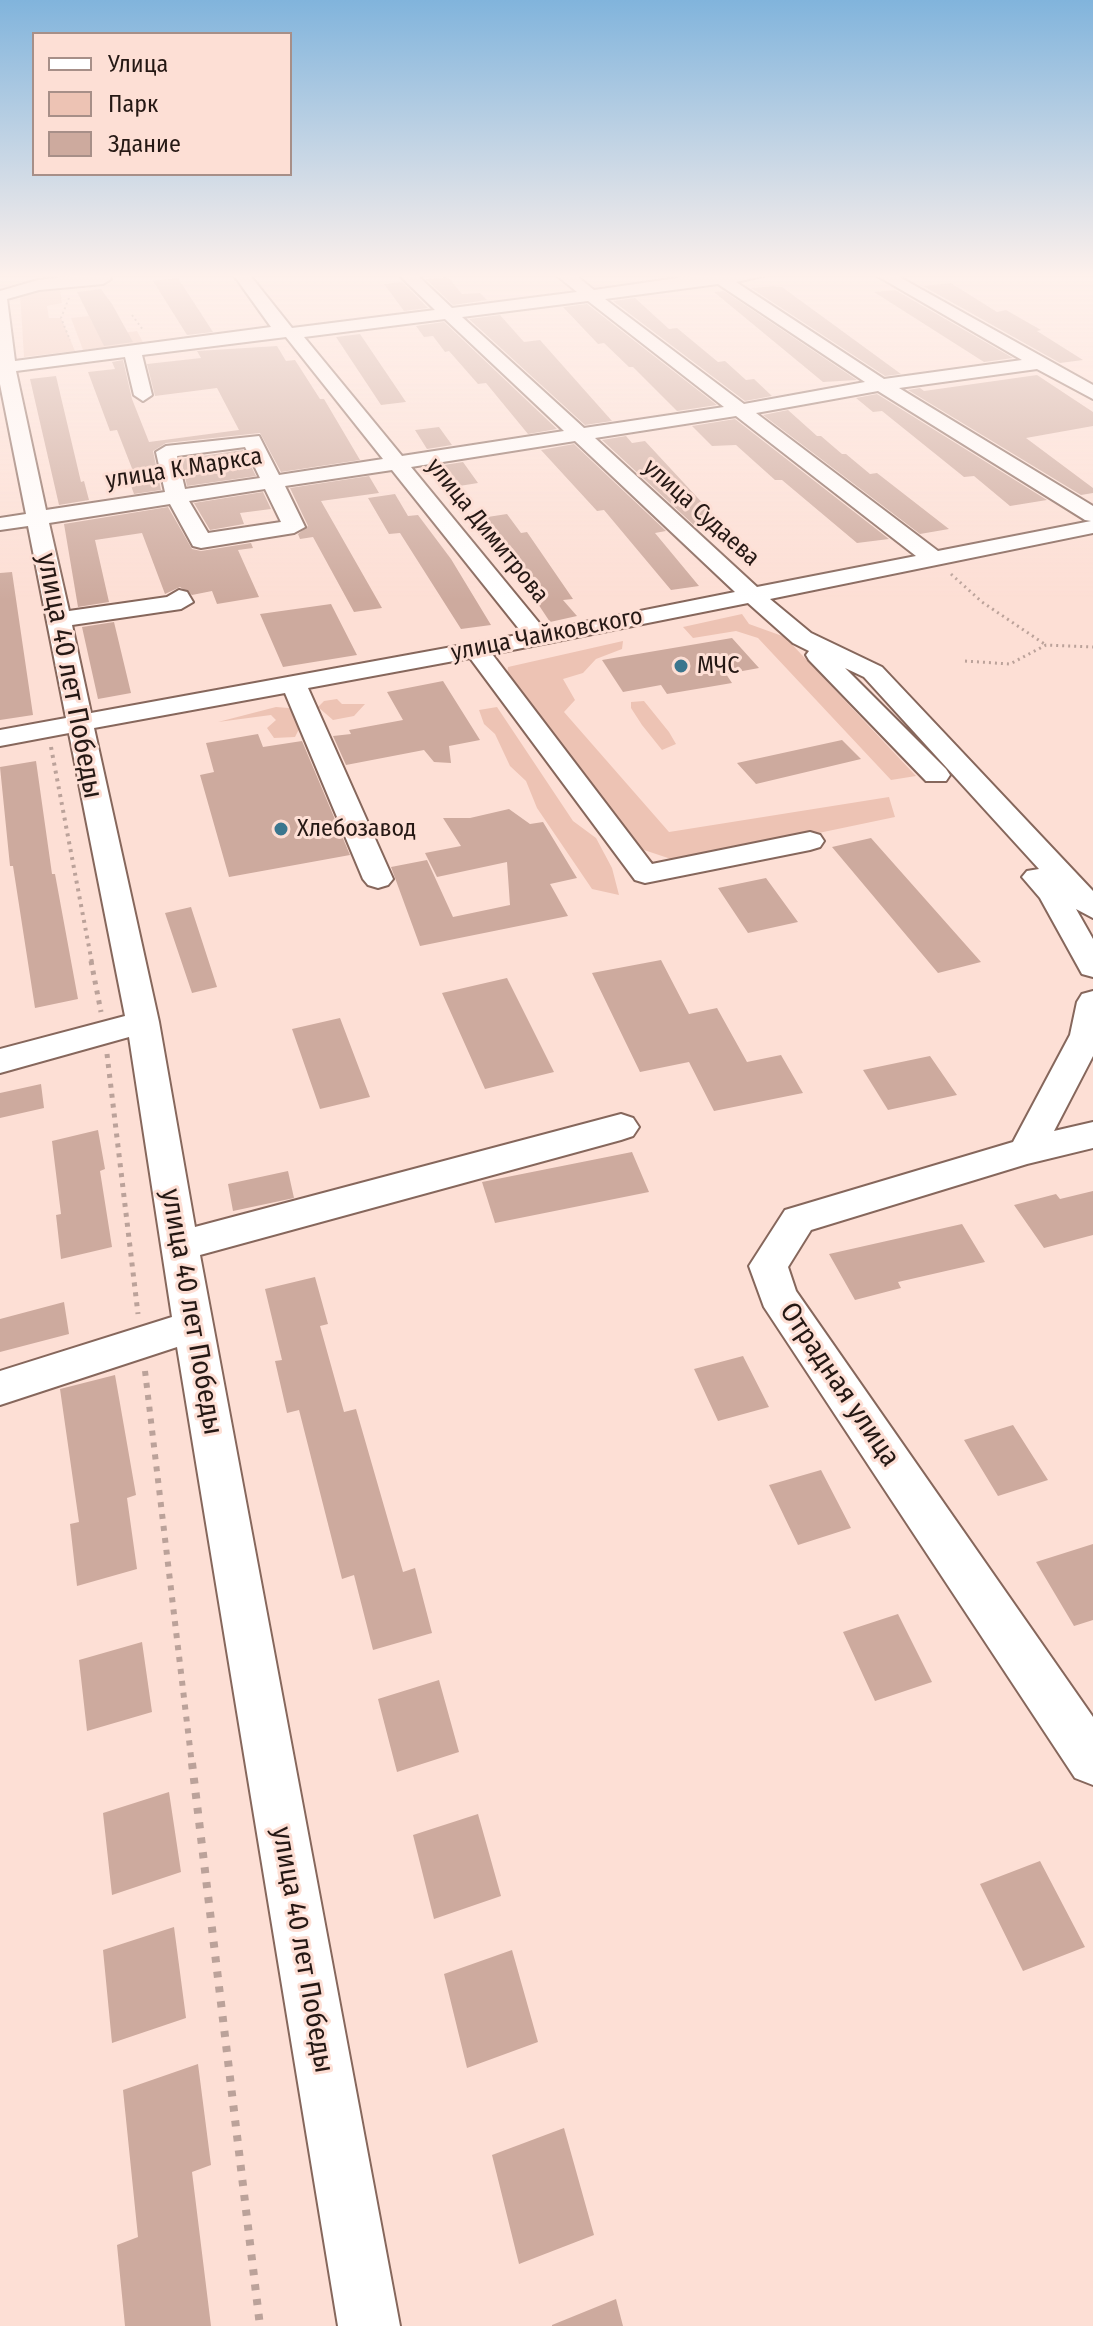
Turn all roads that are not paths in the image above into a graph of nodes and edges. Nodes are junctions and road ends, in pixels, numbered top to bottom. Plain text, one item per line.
1 (7, 383) edge
2 (140, 383) edge
3 (330, 383) edge
4 (521, 383) edge
5 (704, 383) edge
6 (877, 383) edge
7 (904, 383) edge
8 (1075, 383) edge
9 (881, 385) junction
10 (1093, 393) edge
11 (143, 395) dead end
12 (740, 410) junction
13 (575, 434) junction
14 (1008, 439) dead end
15 (979, 445) junction
16 (398, 462) junction
17 (270, 482) junction
18 (176, 496) junction
19 (1093, 515) edge
20 (38, 518) junction
21 (0, 524) edge
22 (1093, 527) edge
23 (933, 558) junction
24 (751, 594) junction
25 (179, 597) dead end
26 (58, 620) junction
27 (539, 638) junction
28 (802, 638) junction
29 (476, 649) junction
30 (293, 683) junction
31 (64, 733) junction
32 (0, 738) edge
33 (810, 841) dead end
34 (378, 879) dead end
35 (1093, 909) edge
36 (1093, 967) edge
37 (1093, 1002) edge
38 (124, 1027) junction
39 (0, 1061) edge
40 (621, 1127) dead end
41 (1093, 1135) edge
42 (1026, 1151) junction
43 (179, 1246) junction
44 (193, 1326) junction
45 (0, 1388) edge
46 (1093, 1760) edge
47 (369, 2326) edge

1 - 20 street, улица 40 лет Победы
2 - 11 street
3 - 16 street, улица Димитрова
4 - 13 street, улица Судаева
5 - 12 street
6 - 9 street
7 - 9 street, улица К.Маркса
8 - 10 street
9 - 12 street, улица К.Маркса
9 - 15 street
12 - 13 street, улица К.Маркса
12 - 23 street
13 - 16 street, улица К.Маркса
13 - 24 street, улица Судаева
14 - 15 street
15 - 19 street
16 - 17 street, улица К.Маркса
16 - 27 street, улица Димитрова
17 - 18 street, улица К.Маркса
17 - 18 street
17 - 18 street
18 - 20 street, улица К.Маркса
20 - 21 street, улица К.Маркса
20 - 26 street, улица 40 лет Победы
22 - 23 street, улица Чайковского
23 - 24 street, улица Чайковского
24 - 27 street, улица Чайковского
24 - 28 street, улица Судаева
25 - 26 street
26 - 31 street, улица 40 лет Победы
27 - 29 street, улица Чайковского
28 - 35 street
28 - 36 street
29 - 30 street, улица Чайковского
29 - 33 street
30 - 31 street, улица Чайковского
30 - 34 street
31 - 32 street, улица Чайковского
31 - 38 street, улица 40 лет Победы
37 - 42 street
38 - 39 street
38 - 43 street, улица 40 лет Победы
40 - 43 street
41 - 42 street, Отрадная улица
42 - 46 street, Отрадная улица
43 - 44 street, улица 40 лет Победы
44 - 45 street
44 - 47 street, улица 40 лет Победы

